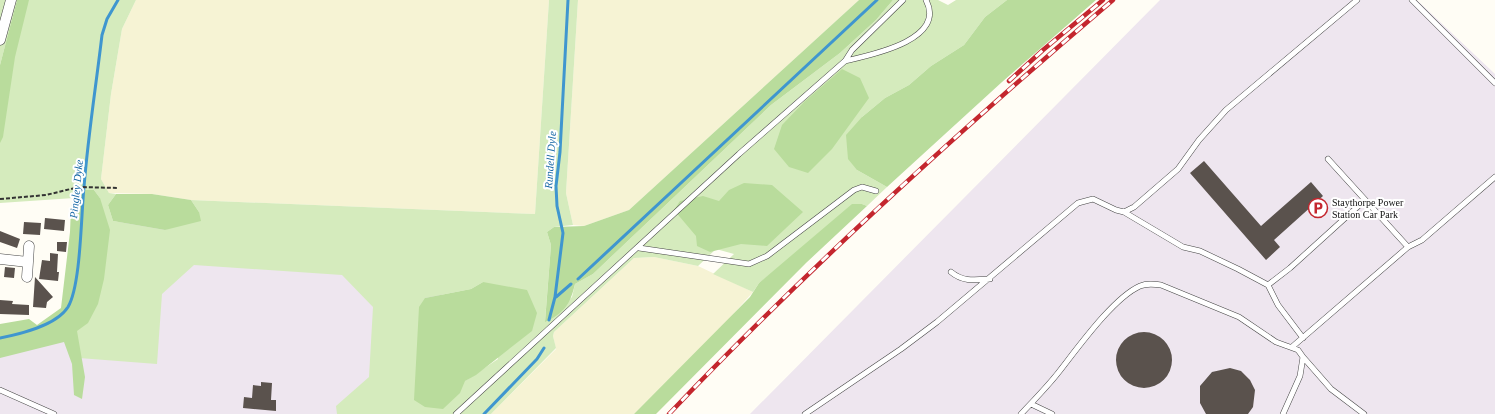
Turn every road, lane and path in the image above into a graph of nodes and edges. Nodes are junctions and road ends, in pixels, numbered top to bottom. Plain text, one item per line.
1 (11, 0) edge
2 (903, 0) edge
3 (926, 0) edge
4 (1357, 0) edge
5 (1412, 0) edge
6 (0, 40) edge
7 (845, 61) junction
8 (1495, 83) edge
9 (1328, 159) dead end
10 (1495, 177) edge
11 (118, 188) dead end
12 (876, 191) dead end
13 (0, 198) edge
14 (1365, 200) junction
15 (1124, 212) junction
16 (29, 246) dead end
17 (1408, 247) junction
18 (639, 248) junction
19 (0, 259) edge
20 (28, 262) junction
21 (951, 272) dead end
22 (27, 277) dead end
23 (990, 279) junction
24 (1268, 285) junction
25 (1303, 338) junction
26 (1292, 347) junction
27 (1304, 356) junction
28 (0, 390) edge
29 (1031, 404) junction
30 (54, 414) edge
31 (456, 414) edge
32 (805, 414) edge
33 (1021, 414) edge
34 (1052, 414) edge
35 (1284, 414) edge
36 (1362, 414) edge

1 - 6 street
2 - 7 lane
3 - 7 lane
4 - 15 lane
5 - 8 lane
7 - 18 lane
9 - 14 lane
10 - 17 lane
11 - 13 path
12 - 18 lane
14 - 17 lane
14 - 24 lane
15 - 23 lane
15 - 24 lane
16 - 20 street
17 - 25 lane
18 - 31 lane
19 - 20 street
20 - 22 street
21 - 23 lane
23 - 32 lane
24 - 25 lane
25 - 26 lane
26 - 27 lane
26 - 29 lane
27 - 35 lane
27 - 36 lane
28 - 30 lane
29 - 33 lane
29 - 34 lane

